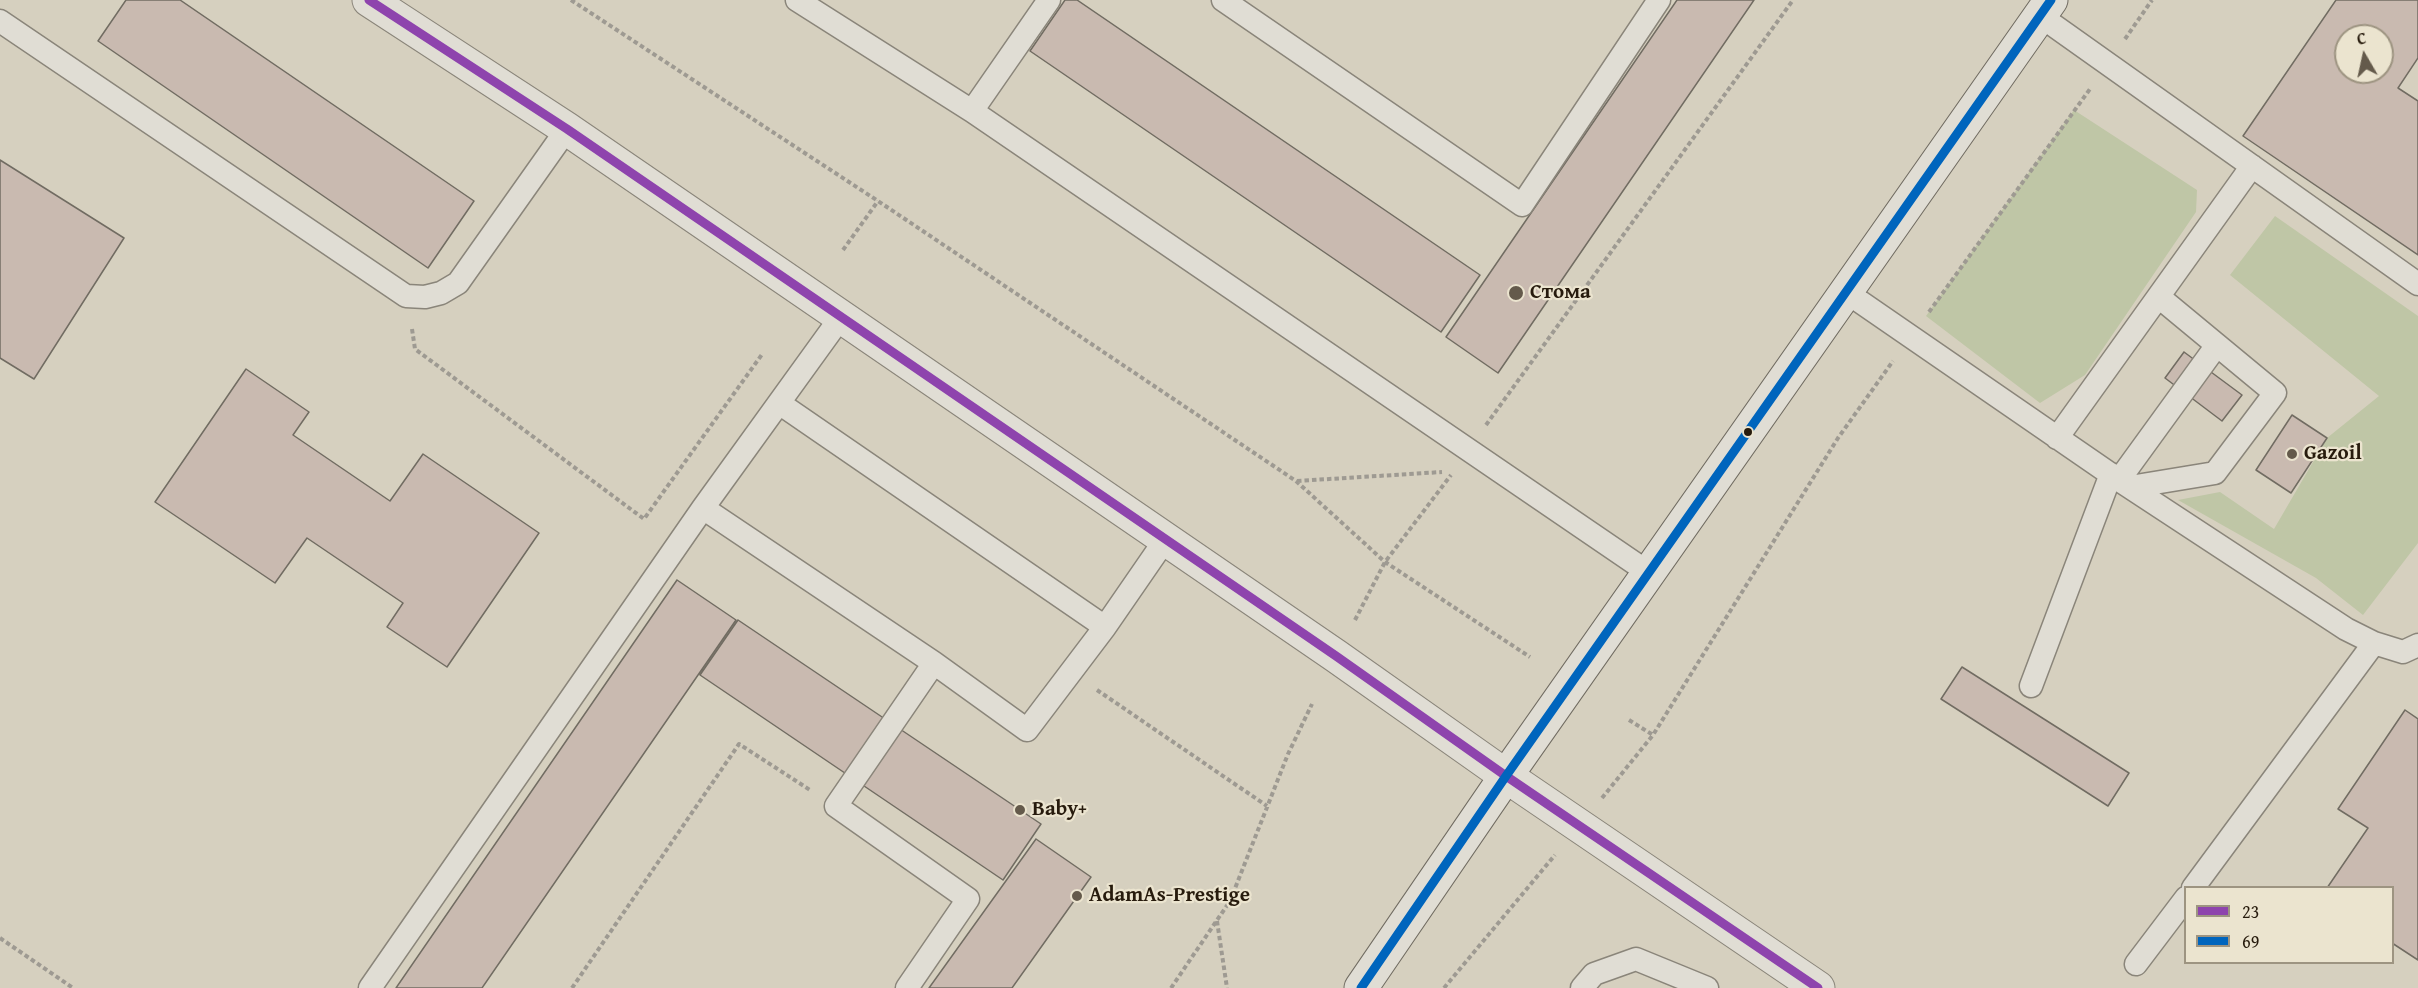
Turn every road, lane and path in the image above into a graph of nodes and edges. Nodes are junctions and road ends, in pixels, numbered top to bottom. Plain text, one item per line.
1 (369, 0) edge
2 (571, 0) edge
3 (797, 0) edge
4 (1049, 0) edge
5 (1223, 0) edge
6 (1659, 0) edge
7 (1793, 0) edge
8 (2152, 0) edge
9 (2045, 7) edge
10 (0, 21) edge
11 (2108, 64) junction
12 (972, 111) junction
13 (567, 129) junction
14 (2252, 166) junction
15 (878, 201) junction
16 (843, 250) dead end
17 (2418, 284) edge
18 (1846, 292) junction
19 (406, 296) junction
20 (2159, 297) junction
21 (841, 317) junction
22 (1911, 336) junction
23 (2217, 345) junction
24 (764, 353) dead end
25 (779, 403) junction
26 (2057, 438) junction
27 (1469, 448) junction
28 (2120, 480) junction
29 (1296, 481) junction
30 (703, 507) junction
31 (1165, 540) junction
32 (1385, 562) junction
33 (1649, 573) junction
34 (1355, 620) dead end
35 (1105, 627) junction
36 (2374, 644) junction
37 (2418, 645) edge
38 (1530, 657) dead end
39 (934, 663) junction
40 (1071, 672) junction
41 (2031, 686) dead end
42 (1312, 704) dead end
43 (1629, 720) dead end
44 (1653, 735) junction
45 (1506, 776) junction
46 (836, 806) junction
47 (1268, 806) junction
48 (1579, 826) junction
49 (2194, 886) edge
50 (2184, 901) edge
51 (1217, 920) junction
52 (0, 939) edge
53 (2136, 964) dead end
54 (73, 988) edge
55 (370, 988) edge
56 (572, 988) edge
57 (907, 988) edge
58 (1171, 988) edge
59 (1227, 988) edge
60 (1361, 988) edge
61 (1444, 988) edge
62 (1582, 988) edge
63 (1707, 988) edge
64 (1818, 988) edge

1 - 13 street
2 - 15 path
3 - 12 lane
4 - 12 lane
5 - 6 lane
7 - 27 path
8 - 11 path
9 - 11 lane
9 - 18 street
10 - 19 lane
11 - 14 lane
11 - 22 path
12 - 27 lane
13 - 19 lane
13 - 21 street
14 - 17 lane
14 - 20 lane
15 - 16 path
15 - 29 path
18 - 22 lane
18 - 33 street
19 - 24 path
20 - 23 lane
20 - 26 lane
21 - 25 lane
21 - 31 street
22 - 26 lane
22 - 44 path
23 - 28 lane
23 - 28 lane
25 - 30 lane
25 - 35 lane
26 - 28 lane
27 - 33 lane
28 - 36 lane
28 - 41 lane
29 - 32 path
29 - 32 path
30 - 39 lane
30 - 55 lane
31 - 35 lane
31 - 45 street
32 - 34 path
32 - 38 path
33 - 45 street
35 - 40 lane
36 - 37 lane
36 - 49 lane
39 - 40 lane
39 - 46 lane
40 - 47 path
42 - 47 path
43 - 44 path
44 - 48 path
45 - 48 street
45 - 60 street
46 - 56 path
46 - 57 lane
47 - 51 path
48 - 61 path
48 - 64 street
50 - 53 lane
51 - 58 path
51 - 59 path
52 - 54 path
62 - 63 lane

